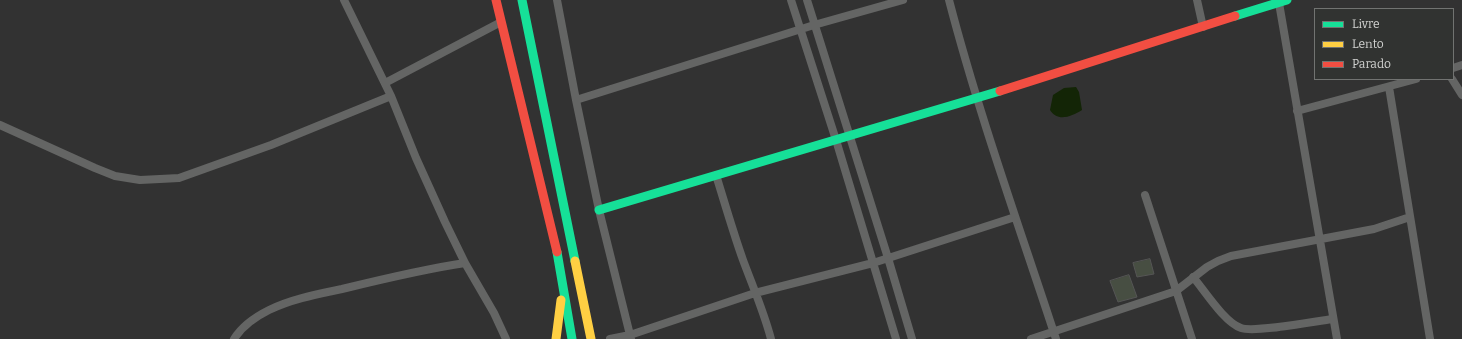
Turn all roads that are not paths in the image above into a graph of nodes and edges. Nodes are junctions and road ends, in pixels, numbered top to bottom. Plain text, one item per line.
1 (344, 0) edge
2 (496, 0) edge
3 (522, 0) edge
4 (557, 0) edge
5 (791, 0) edge
6 (807, 0) edge
7 (903, 0) edge
8 (948, 0) edge
9 (1197, 0) edge
10 (1283, 1) edge
11 (501, 22) junction
12 (814, 25) junction
13 (1203, 27) junction
14 (800, 29) junction
15 (1413, 80) edge
16 (1453, 80) edge
17 (385, 83) junction
18 (1389, 87) junction
19 (1462, 95) edge
20 (392, 96) junction
21 (977, 98) junction
22 (576, 100) junction
23 (1297, 111) junction
24 (0, 126) edge
25 (850, 136) junction
26 (836, 140) junction
27 (716, 175) junction
28 (1145, 194) dead end
29 (599, 210) junction
30 (1015, 217) junction
31 (1410, 217) junction
32 (1320, 240) junction
33 (888, 258) junction
34 (465, 263) junction
35 (873, 263) junction
36 (1194, 276) junction
37 (564, 285) junction
38 (1176, 291) junction
39 (755, 293) junction
40 (1333, 319) junction
41 (1055, 335) edge
42 (631, 337) edge
43 (234, 339) edge
44 (506, 339) edge
45 (556, 339) edge
46 (572, 339) edge
47 (591, 339) edge
48 (610, 339) edge
49 (771, 339) edge
50 (896, 339) edge
51 (912, 339) edge
52 (1031, 339) edge
53 (1192, 339) edge
54 (1337, 339) edge
55 (1430, 339) edge

1 - 17 street
2 - 11 main road
3 - 47 main road
4 - 22 street
5 - 14 street
6 - 12 street
7 - 12 street
8 - 21 street
9 - 13 street
10 - 13 main road
10 - 23 street
11 - 17 street
11 - 37 main road
12 - 14 street
12 - 25 street
13 - 21 main road
14 - 22 street
14 - 26 street
15 - 18 street
16 - 19 street
17 - 20 street
18 - 23 street
18 - 31 street
20 - 24 street
20 - 34 street
21 - 25 main road
21 - 30 street
22 - 29 street
23 - 32 street
25 - 26 main road
25 - 33 street
26 - 27 main road
26 - 35 street
27 - 29 main road
27 - 39 street
28 - 38 street
29 - 42 street
30 - 33 street
30 - 41 street
31 - 32 street
31 - 55 street
32 - 36 street
32 - 40 street
33 - 35 street
33 - 51 street
34 - 43 street
34 - 44 street
35 - 39 street
35 - 50 street
36 - 38 street
36 - 40 street
37 - 45 main road
37 - 46 main road
38 - 41 street
38 - 53 street
39 - 42 street
39 - 49 street
40 - 54 street
41 - 52 street
42 - 48 street

